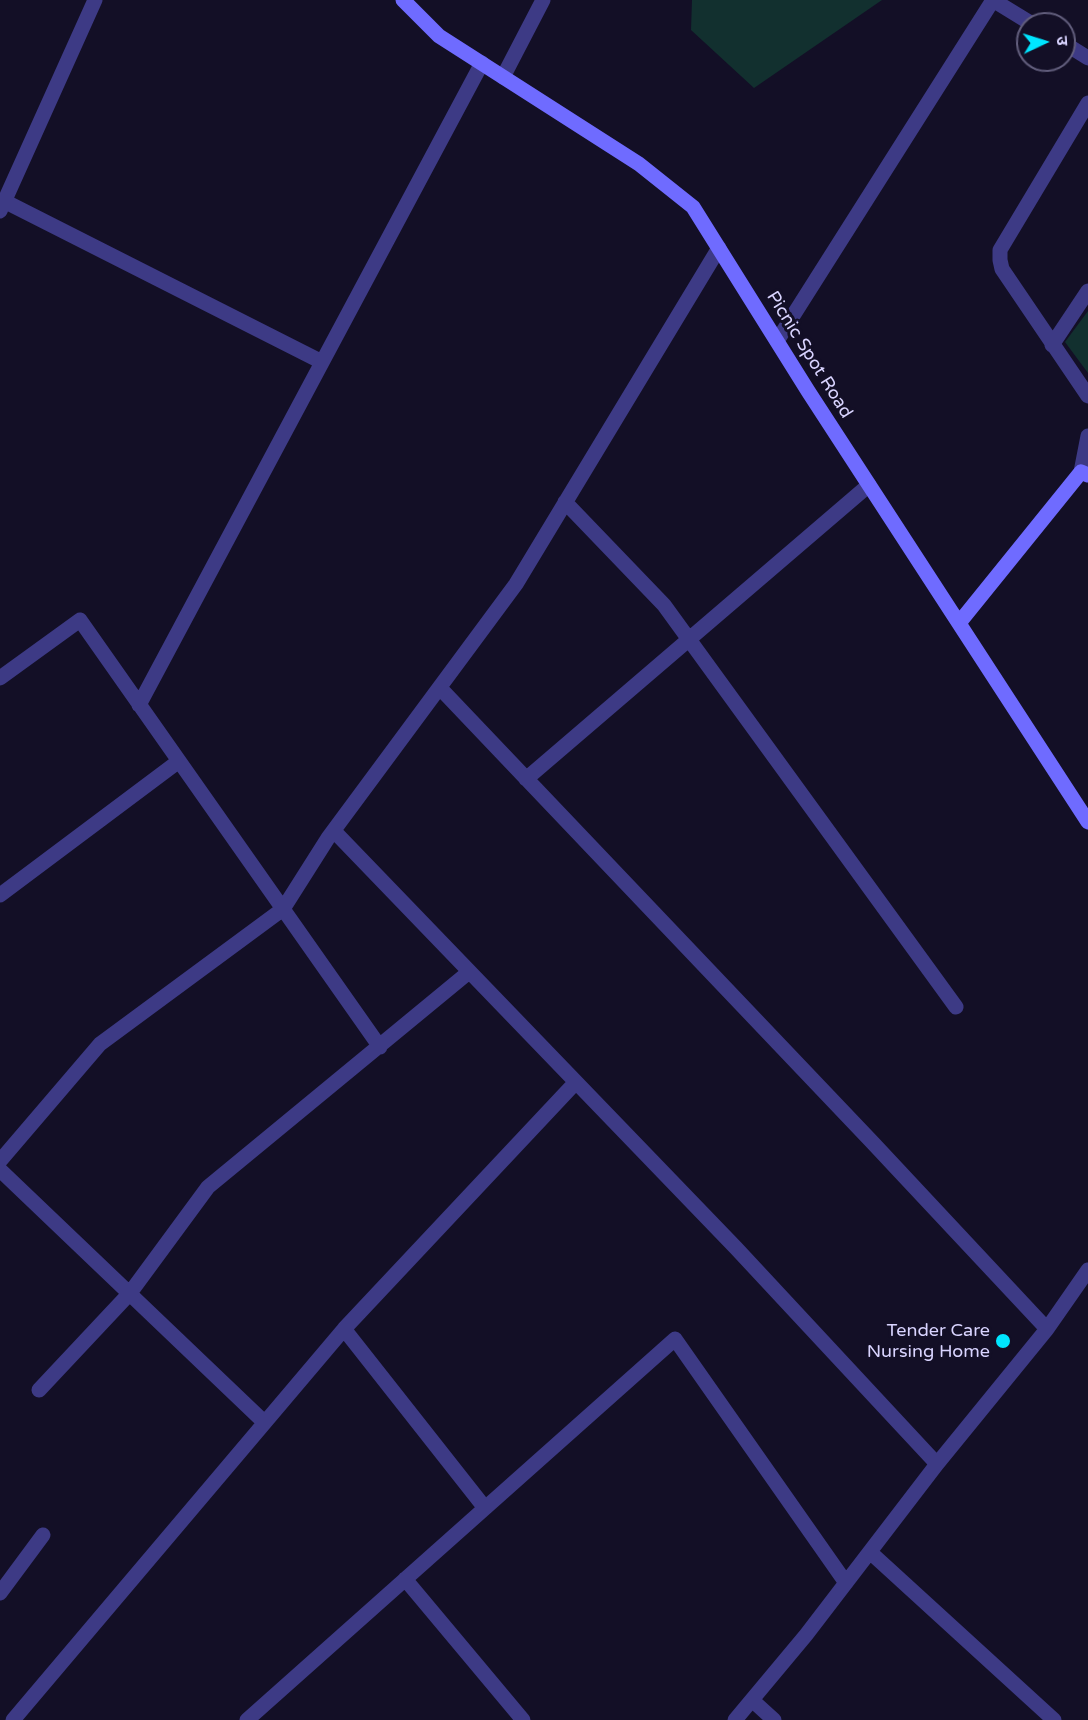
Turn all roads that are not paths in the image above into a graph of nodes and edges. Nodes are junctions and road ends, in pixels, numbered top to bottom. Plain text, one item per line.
1 (95, 0) edge
2 (403, 0) edge
3 (543, 0) edge
4 (993, 0) edge
5 (1016, 14) edge
6 (482, 63) junction
7 (503, 77) junction
8 (1088, 103) edge
9 (2, 206) edge
10 (719, 248) junction
11 (1088, 291) edge
12 (777, 341) junction
13 (1052, 345) junction
14 (322, 362) junction
15 (1088, 396) edge
16 (1088, 436) edge
17 (1085, 474) edge
18 (869, 485) junction
19 (565, 502) junction
20 (959, 623) junction
21 (688, 638) junction
22 (0, 678) edge
23 (440, 688) junction
24 (139, 705) junction
25 (178, 761) junction
26 (526, 779) junction
27 (1088, 822) edge
28 (334, 831) junction
29 (0, 895) edge
30 (283, 909) junction
31 (469, 972) junction
32 (956, 1006) dead end
33 (380, 1047) junction
34 (576, 1082) junction
35 (0, 1161) edge
36 (0, 1170) edge
37 (1088, 1270) edge
38 (130, 1293) junction
39 (344, 1329) junction
40 (1047, 1329) junction
41 (39, 1390) dead end
42 (264, 1422) junction
43 (937, 1464) junction
44 (485, 1508) junction
45 (43, 1535) dead end
46 (870, 1552) junction
47 (405, 1579) junction
48 (846, 1583) junction
49 (0, 1593) edge
50 (752, 1700) junction
51 (13, 1720) edge
52 (247, 1720) edge
53 (522, 1720) edge
54 (735, 1720) edge
55 (774, 1720) edge
56 (1054, 1720) edge

1 - 9 street
2 - 6 street, Picnic Spot Road
3 - 7 street
4 - 5 street
4 - 12 street
6 - 7 street, Picnic Spot Road
6 - 14 street
7 - 10 street, Picnic Spot Road
8 - 13 street
9 - 14 street
10 - 12 street, Picnic Spot Road
10 - 19 street
11 - 13 street
12 - 18 street, Picnic Spot Road
13 - 15 street
14 - 24 street
16 - 17 street
17 - 20 street
18 - 20 street, Picnic Spot Road
18 - 21 street
19 - 21 street
19 - 23 street
20 - 27 street, Picnic Spot Road
21 - 26 street
21 - 32 street
22 - 24 street
23 - 26 street
23 - 28 street
24 - 25 street
25 - 29 street
25 - 30 street
26 - 40 street
28 - 30 street
28 - 31 street
30 - 33 street
30 - 35 street
31 - 33 street
31 - 34 street
33 - 38 street
34 - 39 street
34 - 43 street
36 - 38 street
37 - 40 street
38 - 41 street
38 - 42 street
39 - 42 street
39 - 44 street
40 - 43 street
42 - 51 street
43 - 46 street
44 - 47 street
44 - 48 street
45 - 49 street
46 - 48 street
46 - 56 street
47 - 52 street
47 - 53 street
48 - 50 street
50 - 54 street
50 - 55 street

